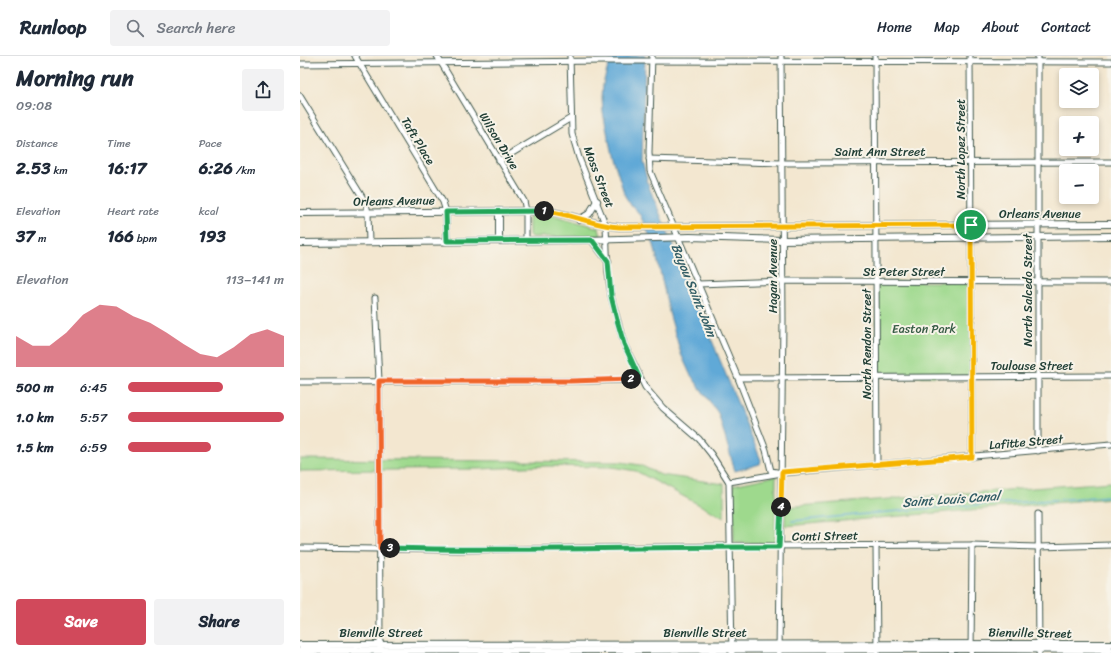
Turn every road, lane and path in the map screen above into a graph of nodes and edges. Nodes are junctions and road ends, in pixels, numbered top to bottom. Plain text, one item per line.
1 (355, 56) edge
2 (437, 56) edge
3 (516, 56) edge
4 (652, 58) edge
5 (570, 59) edge
6 (781, 59) edge
7 (875, 59) edge
8 (970, 59) edge
9 (1038, 59) edge
10 (520, 62) junction
11 (1111, 62) edge
12 (359, 63) junction
13 (441, 63) junction
14 (300, 64) edge
15 (300, 96) edge
16 (571, 118) junction
17 (649, 159) junction
18 (499, 161) junction
19 (971, 162) junction
20 (1038, 162) junction
21 (1111, 162) edge
22 (781, 163) junction
23 (876, 163) junction
24 (597, 201) junction
25 (499, 211) junction
26 (526, 211) junction
27 (446, 212) junction
28 (300, 213) edge
29 (368, 213) junction
30 (579, 220) junction
31 (1111, 224) edge
32 (971, 225) junction
33 (1038, 225) junction
34 (606, 226) junction
35 (671, 226) junction
36 (876, 226) junction
37 (782, 227) junction
38 (971, 236) junction
39 (1038, 236) junction
40 (1111, 236) edge
41 (679, 237) junction
42 (876, 238) junction
43 (592, 240) junction
44 (608, 240) junction
45 (782, 240) junction
46 (447, 241) junction
47 (499, 241) junction
48 (526, 241) junction
49 (369, 242) junction
50 (300, 243) edge
51 (608, 261) junction
52 (783, 281) junction
53 (877, 282) junction
54 (972, 282) junction
55 (1038, 282) junction
56 (1111, 282) edge
57 (698, 284) junction
58 (375, 298) dead end
59 (972, 376) junction
60 (1038, 376) junction
61 (1111, 376) edge
62 (639, 377) junction
63 (877, 377) junction
64 (738, 378) junction
65 (782, 379) junction
66 (379, 381) junction
67 (300, 382) edge
68 (1111, 444) edge
69 (1038, 451) junction
70 (972, 457) junction
71 (877, 465) junction
72 (782, 472) junction
73 (729, 482) junction
74 (1038, 514) dead end
75 (972, 545) junction
76 (1111, 545) edge
77 (731, 546) junction
78 (876, 546) junction
79 (779, 547) junction
80 (1038, 547) junction
81 (300, 548) edge
82 (380, 548) junction
83 (1111, 644) edge
84 (300, 645) edge
85 (878, 648) edge
86 (971, 648) edge
87 (380, 649) edge
88 (466, 649) edge
89 (554, 649) edge
90 (640, 649) edge
91 (731, 649) edge
92 (779, 649) edge
93 (1039, 650) edge
94 (1111, 650) edge
95 (300, 651) edge

1 - 12 street, Taft Place
2 - 13 street, Wilson Drive
3 - 10 street
4 - 5 street
4 - 6 street
4 - 17 street
5 - 10 street
5 - 16 street, Moss Street
6 - 7 street
6 - 22 street, Hagan Avenue
7 - 8 street
7 - 23 street, North Rendon Street
8 - 9 street
8 - 19 street, North Lopez Street
9 - 11 street
9 - 20 street, North Salcedo Street
10 - 13 street
12 - 13 street
12 - 14 street
12 - 27 street, Taft Place
13 - 18 street, Wilson Drive
15 - 29 street
16 - 18 street
16 - 24 street, Moss Street
17 - 22 street, Saint Ann Street
17 - 35 street
18 - 26 street, Wilson Drive
19 - 20 street, Saint Ann Street
19 - 23 street, Saint Ann Street
19 - 32 street, North Lopez Street
20 - 21 street, Saint Ann Street
20 - 33 street, North Salcedo Street
22 - 23 street, Saint Ann Street
22 - 37 street, Hagan Avenue
23 - 36 street, North Rendon Street
24 - 30 street
24 - 34 street, Moss Street
25 - 26 street, Orleans Avenue
25 - 27 street, Orleans Avenue
25 - 47 street
26 - 30 street, Orleans Avenue
26 - 48 street, Wilson Drive
27 - 29 street, Orleans Avenue
27 - 46 street, Taft Place
28 - 29 street, Orleans Avenue
29 - 49 street
30 - 34 street, Orleans Avenue
31 - 33 street, Orleans Avenue
32 - 33 street, Orleans Avenue
32 - 36 street, Orleans Avenue
32 - 38 street, North Lopez Street
33 - 39 street, North Salcedo Street
34 - 35 street, Orleans Avenue
34 - 44 street, Moss Street
35 - 37 street, Orleans Avenue
35 - 41 street
36 - 37 street, Orleans Avenue
36 - 42 street, North Rendon Street
37 - 45 street, Hagan Avenue
38 - 39 street, Orleans Avenue
38 - 42 street, Orleans Avenue
38 - 54 street, North Lopez Street
39 - 40 street, Orleans Avenue
39 - 55 street, North Salcedo Street
41 - 44 street, Orleans Avenue
41 - 45 street, Orleans Avenue
41 - 57 street
42 - 45 street, Orleans Avenue
42 - 53 street, North Rendon Street
43 - 44 street, Orleans Avenue
43 - 48 street, Orleans Avenue
43 - 51 street
44 - 51 street, Moss Street
45 - 52 street, Hagan Avenue
46 - 47 street, Orleans Avenue
46 - 49 street, Orleans Avenue
47 - 48 street, Orleans Avenue
49 - 50 street, Orleans Avenue
51 - 62 street, Moss Street
52 - 53 street, St Peter Street
52 - 57 street, St Peter Street
52 - 65 street, Hagan Avenue
53 - 54 street, St Peter Street
53 - 63 street, North Rendon Street
54 - 55 street, St Peter Street
54 - 59 street, North Lopez Street
55 - 56 street, St Peter Street
55 - 60 street, North Salcedo Street
57 - 64 street
58 - 66 street
59 - 60 street, Toulouse Street
59 - 63 street, Toulouse Street
59 - 70 street, North Lopez Street
60 - 61 street, Toulouse Street
60 - 69 street, North Salcedo Street
62 - 66 street
62 - 73 street, Moss Street
63 - 65 street, Toulouse Street
63 - 71 street, North Rendon Street
64 - 65 street, Toulouse Street
64 - 72 street
65 - 72 street, Hagan Avenue
66 - 67 street
66 - 82 street
68 - 69 street, Lafitte Street
69 - 70 street, Lafitte Street
70 - 71 street, Lafitte Street
71 - 72 street, Lafitte Street
72 - 73 street, Lafitte Street
72 - 79 street, Hagan Avenue
73 - 77 street
74 - 80 street
75 - 78 street, Conti Street
75 - 80 street, Conti Street
75 - 86 street
76 - 80 street, Conti Street
77 - 79 street, Conti Street
77 - 82 street, Conti Street
77 - 91 street
78 - 79 street, Conti Street
78 - 85 street
79 - 92 street, Hagan Avenue
80 - 93 street
81 - 82 street, Conti Street
82 - 87 street
83 - 93 street, Bienville Street
84 - 87 street, Bienville Street
85 - 86 street, Bienville Street
85 - 92 street, Bienville Street
86 - 93 street, Bienville Street
87 - 88 street, Bienville Street
87 - 95 street, Bienville Street
88 - 89 street, Bienville Street
89 - 90 street, Bienville Street
90 - 91 street, Bienville Street
91 - 92 street, Bienville Street
93 - 94 street, Bienville Street

